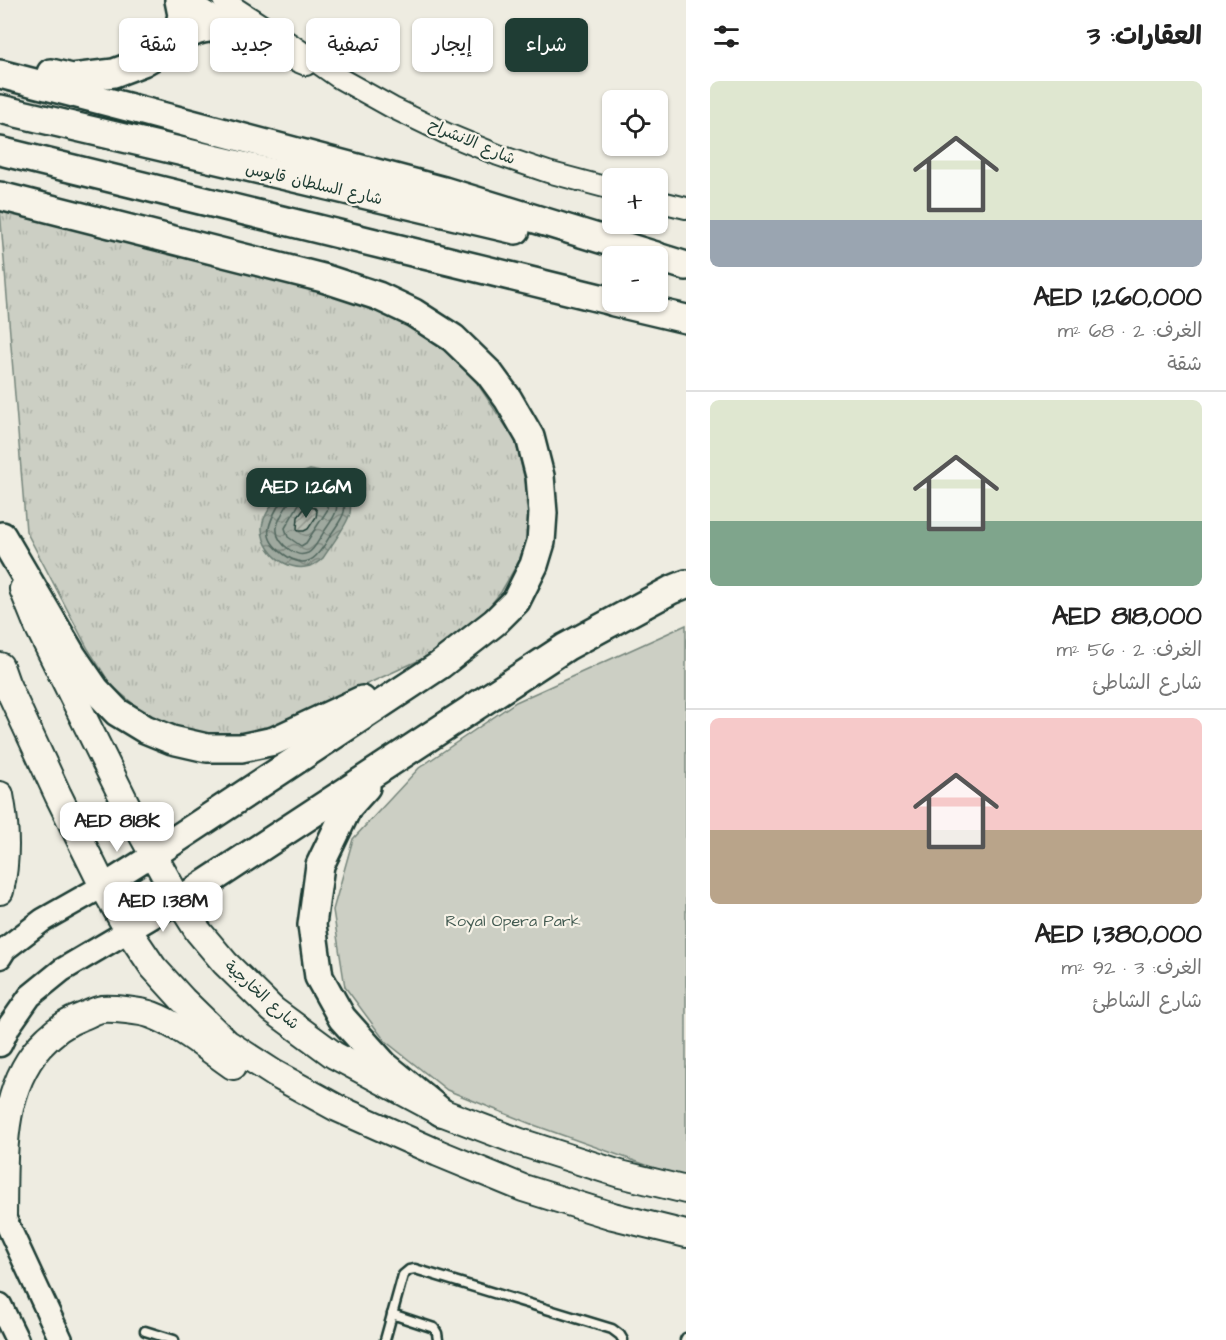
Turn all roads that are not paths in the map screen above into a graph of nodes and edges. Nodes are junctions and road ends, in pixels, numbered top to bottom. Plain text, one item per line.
1 (179, 0) edge
2 (187, 0) edge
3 (223, 0) edge
4 (181, 18) edge
5 (214, 18) edge
6 (251, 18) edge
7 (294, 46) edge
8 (294, 60) edge
9 (0, 62) edge
10 (119, 71) edge
11 (0, 74) edge
12 (339, 78) junction
13 (0, 110) edge
14 (0, 151) edge
15 (602, 186) edge
16 (0, 196) edge
17 (668, 204) edge
18 (686, 208) edge
19 (621, 246) edge
20 (602, 250) edge
21 (668, 261) edge
22 (668, 265) edge
23 (686, 268) edge
24 (602, 298) edge
25 (658, 312) edge
26 (686, 319) edge
27 (1, 530) edge
28 (686, 584) edge
29 (440, 665) junction
30 (0, 666) edge
31 (441, 730) junction
32 (0, 795) edge
33 (154, 854) junction
34 (103, 886) junction
35 (0, 891) edge
36 (178, 901) junction
37 (128, 930) junction
38 (0, 957) edge
39 (0, 1045) edge
40 (337, 1108) junction
41 (441, 1112) junction
42 (686, 1190) edge
43 (2, 1209) edge
44 (685, 1235) edge
45 (0, 1305) edge
46 (392, 1314) junction
47 (0, 1321) edge
48 (145, 1331) dead end
49 (6, 1340) edge
50 (17, 1340) edge
51 (61, 1340) edge
52 (174, 1340) edge
53 (385, 1340) edge
54 (438, 1340) edge
55 (623, 1340) edge

1 - 4 highway
2 - 5 street, شارع الانشراح
3 - 6 street, شارع الانشراح
7 - 12 street, شارع الانشراح
8 - 12 street, شارع الانشراح
9 - 10 highway
11 - 19 highway
12 - 15 street, شارع الانشراح
13 - 20 highway, شارع السلطان قابوس
14 - 24 highway
16 - 29 highway
17 - 18 street
21 - 23 highway
22 - 23 highway
25 - 26 highway
27 - 29 highway
27 - 33 main road, شارع الخارجية
28 - 31 highway
29 - 33 highway
30 - 34 main road
31 - 36 highway
31 - 41 highway
32 - 35 main road
33 - 34 main road
33 - 36 main road, شارع الخارجية
34 - 37 main road
34 - 38 main road
36 - 37 main road
36 - 41 main road, شارع الخارجية
37 - 39 main road
37 - 40 main road
40 - 43 main road
40 - 44 main road
41 - 42 main road, شارع الخارجية
43 - 51 main road
45 - 50 main road
46 - 53 lane
46 - 54 lane
46 - 55 lane
47 - 49 main road
48 - 52 lane

